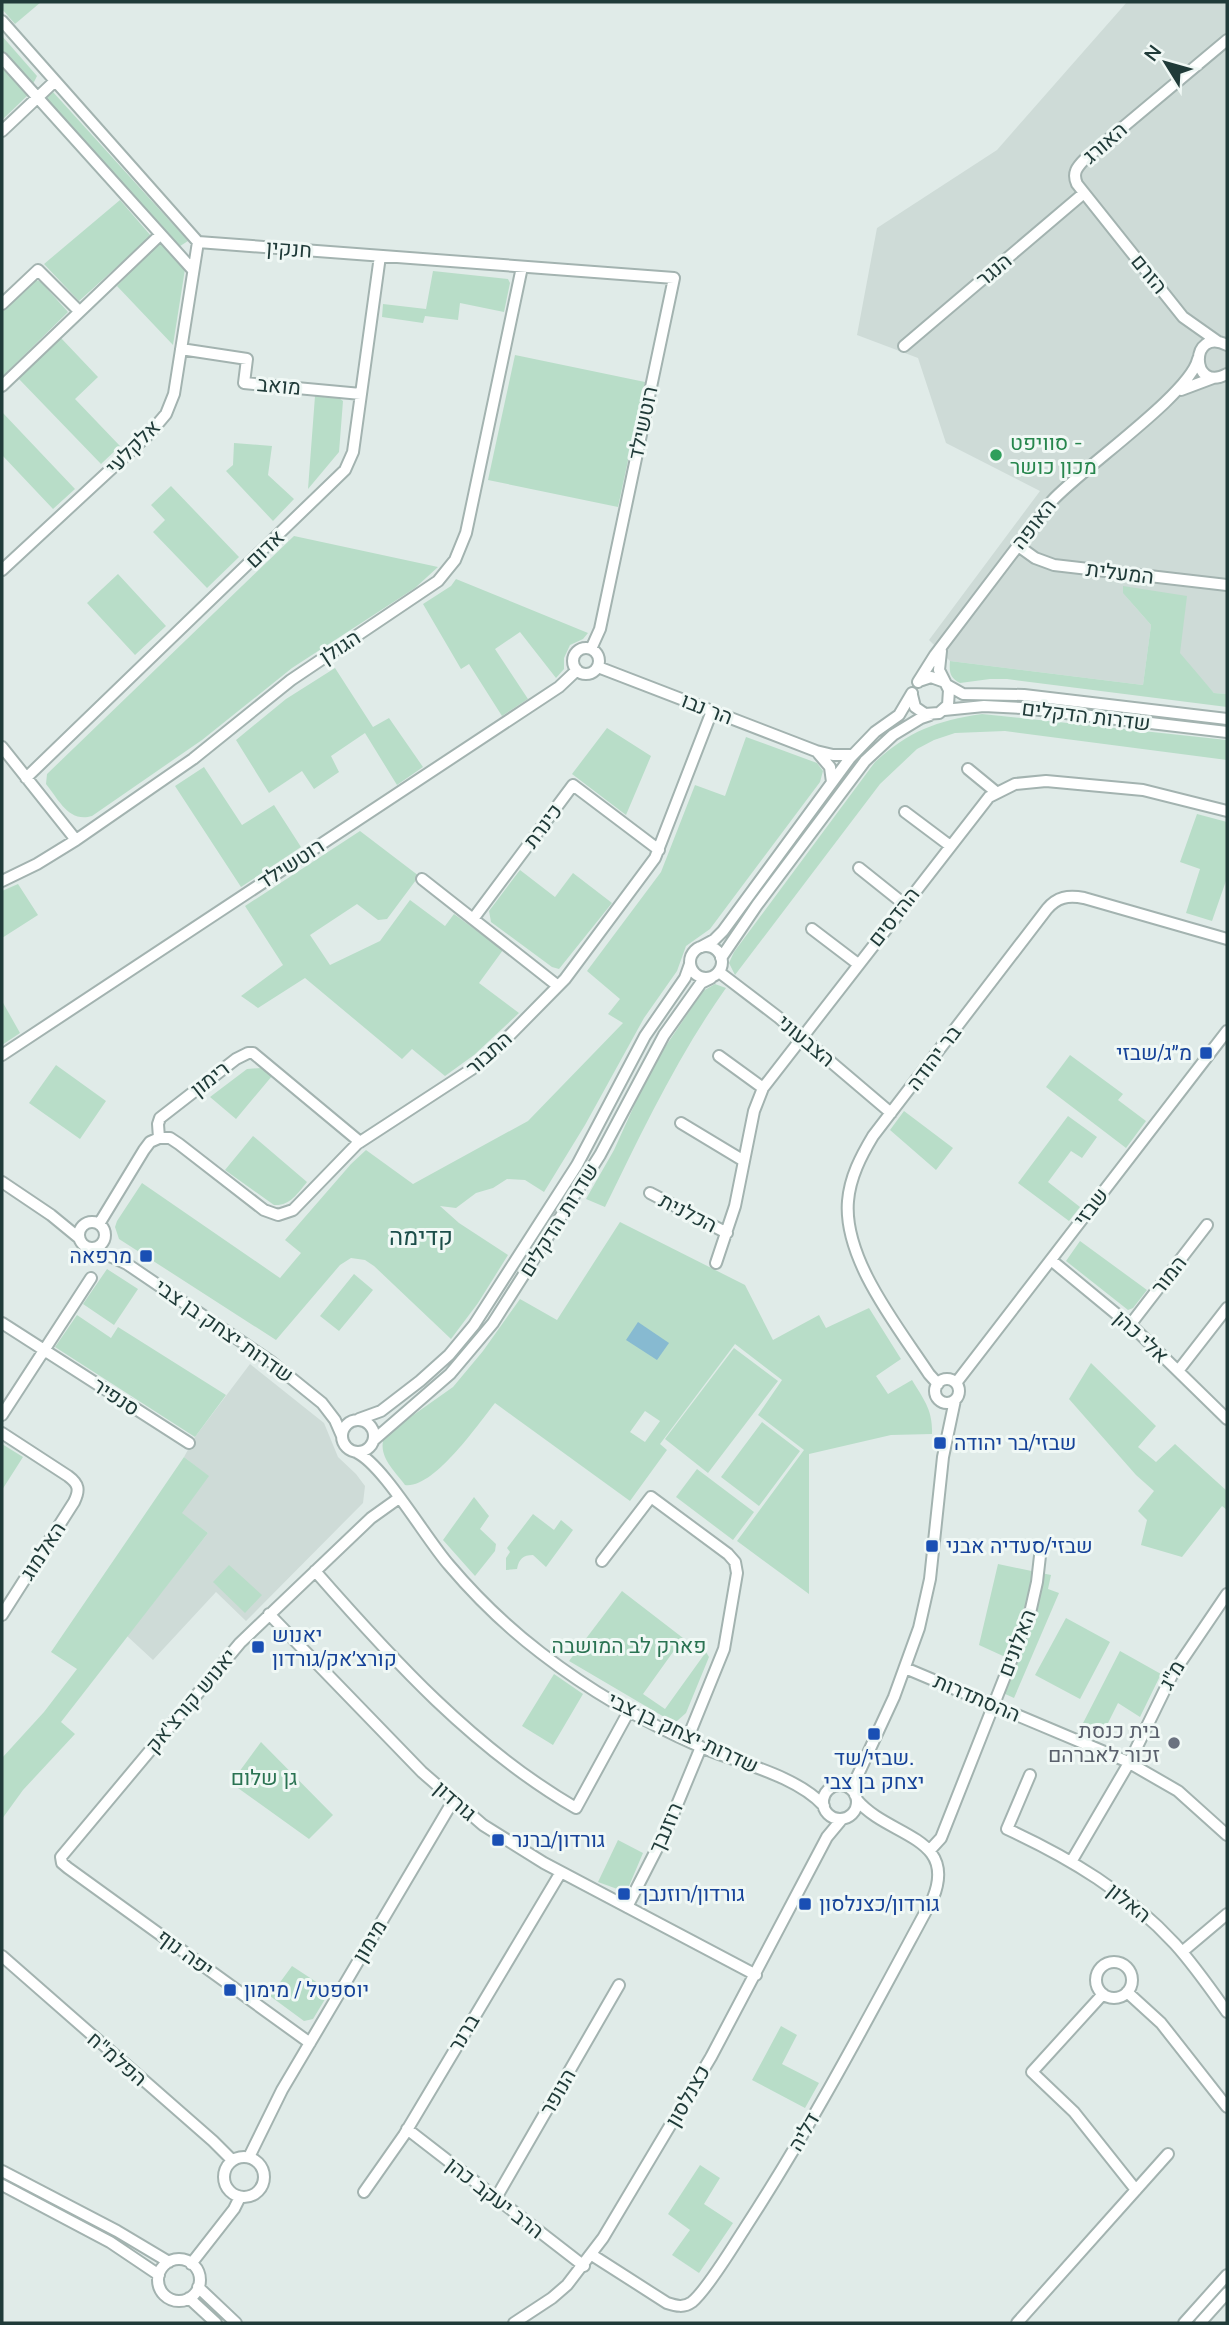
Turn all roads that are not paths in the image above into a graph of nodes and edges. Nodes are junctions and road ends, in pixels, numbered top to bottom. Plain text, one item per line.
1 (2, 21) edge
2 (1227, 40) edge
3 (2, 58) edge
4 (55, 82) junction
5 (36, 98) junction
6 (2, 131) edge
7 (1087, 196) junction
8 (160, 235) junction
9 (198, 242) junction
10 (380, 256) junction
11 (522, 267) junction
12 (192, 270) junction
13 (674, 278) joint
14 (2, 304) edge
15 (79, 311) junction
16 (1223, 343) edge
17 (904, 346) dead end
18 (181, 349) junction
19 (1198, 359) junction
20 (1221, 378) edge
21 (2, 386) edge
22 (1175, 393) junction
23 (361, 394) junction
24 (1017, 545) junction
25 (2, 570) edge
26 (1227, 585) edge
27 (943, 646) junction
28 (591, 649) junction
29 (597, 667) junction
30 (577, 670) junction
31 (944, 683) junction
32 (915, 687) junction
33 (944, 710) junction
34 (712, 711) junction
35 (930, 715) junction
36 (1227, 719) edge
37 (1227, 732) edge
38 (2, 747) edge
39 (816, 751) junction
40 (852, 755) junction
41 (968, 769) dead end
42 (26, 778) junction
43 (832, 782) junction
44 (996, 792) junction
45 (1227, 811) edge
46 (905, 812) dead end
47 (76, 840) junction
48 (949, 845) junction
49 (659, 850) junction
50 (859, 868) dead end
51 (422, 879) dead end
52 (2, 881) edge
53 (904, 904) junction
54 (473, 919) junction
55 (813, 929) dead end
56 (1227, 939) edge
57 (701, 947) junction
58 (721, 958) junction
59 (690, 964) junction
60 (858, 964) junction
61 (715, 975) junction
62 (558, 986) junction
63 (1227, 1031) edge
64 (802, 1037) junction
65 (2, 1055) edge
66 (719, 1056) dead end
67 (764, 1088) junction
68 (891, 1113) junction
69 (681, 1123) dead end
70 (159, 1138) junction
71 (360, 1142) junction
72 (744, 1161) junction
73 (2, 1182) edge
74 (650, 1193) dead end
75 (51, 1215) junction
76 (1207, 1225) dead end
77 (97, 1226) junction
78 (726, 1233) junction
79 (79, 1238) junction
80 (92, 1248) junction
81 (1051, 1260) junction
82 (716, 1263) dead end
83 (127, 1264) junction
84 (91, 1278) dead end
85 (1227, 1308) edge
86 (2, 1323) edge
87 (1130, 1325) junction
88 (44, 1350) junction
89 (1178, 1371) junction
90 (956, 1383) junction
91 (937, 1384) junction
92 (319, 1400) junction
93 (938, 1400) junction
94 (956, 1400) junction
95 (2, 1415) edge
96 (1227, 1419) edge
97 (357, 1420) junction
98 (948, 1428) junction
99 (2, 1433) edge
100 (342, 1436) junction
101 (374, 1441) junction
102 (189, 1443) dead end
103 (356, 1452) junction
104 (377, 1468) junction
105 (398, 1498) junction
106 (1041, 1547) dead end
107 (602, 1561) dead end
108 (315, 1571) junction
109 (1227, 1594) edge
110 (269, 1614) junction
111 (2, 1615) edge
112 (905, 1668) junction
113 (994, 1706) junction
114 (629, 1711) junction
115 (687, 1740) junction
116 (701, 1747) junction
117 (864, 1761) junction
118 (1129, 1763) junction
119 (1030, 1775) dead end
120 (790, 1783) junction
121 (834, 1787) junction
122 (856, 1797) junction
123 (453, 1801) junction
124 (825, 1809) junction
125 (845, 1818) junction
126 (881, 1822) junction
127 (1227, 1835) edge
128 (825, 1840) junction
129 (930, 1850) junction
130 (61, 1861) joint
131 (1072, 1862) junction
132 (561, 1872) junction
133 (627, 1907) junction
134 (1227, 1914) edge
135 (1182, 1952) junction
136 (2, 1956) edge
137 (756, 1975) junction
138 (619, 1985) dead end
139 (1126, 1992) junction
140 (1103, 1994) junction
141 (1227, 2012) edge
142 (310, 2043) junction
143 (1227, 2107) edge
144 (407, 2129) junction
145 (1168, 2154) dead end
146 (249, 2157) junction
147 (232, 2160) junction
148 (2, 2171) edge
149 (2, 2185) edge
150 (1136, 2190) junction
151 (364, 2192) dead end
152 (240, 2197) junction
153 (496, 2198) junction
154 (592, 2255) junction
155 (169, 2262) junction
156 (191, 2264) junction
157 (584, 2266) junction
158 (159, 2275) junction
159 (1227, 2275) edge
160 (198, 2287) junction
161 (1227, 2293) edge
162 (189, 2298) junction
163 (216, 2323) edge
164 (236, 2323) edge
165 (514, 2323) edge
166 (1017, 2323) edge
167 (1184, 2323) edge
168 (1200, 2323) edge

1 - 4 street
2 - 7 street, האורג
3 - 5 street
4 - 5 street
4 - 9 street
5 - 6 street
5 - 8 street
7 - 16 street, הזרם
7 - 17 street, הנגר
8 - 12 street
8 - 15 street
9 - 10 street, חנקין
9 - 12 street, אלקלעי
10 - 11 street, חנקין
10 - 23 street, אדום
11 - 13 street, חנקין
11 - 47 street, הגולן
12 - 18 street, אלקלעי
13 - 28 street, רוטשילד
14 - 15 street
15 - 21 street
16 - 19 street, האופה
18 - 23 street, מואב
18 - 25 street, אלקלעי
19 - 20 street
19 - 22 street, האופה
20 - 22 street, האופה
22 - 24 street, האופה
23 - 42 street, אדום
24 - 26 street, המעלית
24 - 27 street, האופה
27 - 31 street
27 - 32 street, האופה
28 - 29 street
28 - 30 street
29 - 30 street
29 - 34 street, הר נבו
30 - 65 street, רוטשילד
31 - 32 street
31 - 33 street
31 - 36 street, שדרות הדקלים
32 - 35 street
32 - 40 street, שדרות הדקלים
33 - 35 street
33 - 37 street, שדרות הדקלים
34 - 39 street, הר נבו
34 - 49 street, התבור
35 - 58 street
38 - 42 street
39 - 40 street, הר נבו
39 - 43 street
40 - 43 street, שדרות הדקלים
41 - 44 street
42 - 47 street
43 - 57 street, שדרות הדקלים
44 - 45 street, ההדסים
44 - 48 street, ההדסים
46 - 48 street
47 - 52 street, הגולן
48 - 53 street, ההדסים
49 - 54 street, כינרת
49 - 62 street, התבור
50 - 53 street
51 - 54 street
53 - 60 street, ההדסים
54 - 62 street
55 - 60 street
56 - 68 street, בר יהודה
57 - 58 street
57 - 59 street, שדרות הדקלים
58 - 61 street
59 - 61 street
59 - 97 street, שדרות הדקלים
60 - 64 street, ההדסים
61 - 64 street, הצבעוני
61 - 101 street, שדרות הדקלים
62 - 71 street, התבור
63 - 81 street, שבזי
64 - 67 street, ההדסים
64 - 68 street, הצבעוני
66 - 67 street
67 - 72 street, ההדסים
68 - 91 street, בר יהודה
69 - 72 street
70 - 71 street, התבור
70 - 71 street, רימון
70 - 77 street, רימון
72 - 78 street, ההדסים
73 - 75 street
74 - 78 street, הכלנית
75 - 77 street
75 - 79 street
76 - 87 street, המור
77 - 79 street
77 - 80 street
77 - 83 street, שדרות יצחק בן צבי
78 - 82 street, ההדסים
79 - 80 street
80 - 83 street, שדרות יצחק בן צבי
81 - 87 street, אלי כהן
81 - 90 street, שבזי
83 - 92 street, שדרות יצחק בן צבי
84 - 88 street
85 - 89 street
86 - 88 street, סנפיר
87 - 89 street, אלי כהן
88 - 95 street
88 - 102 street, סנפיר
89 - 96 street, אלי כהן
90 - 91 street
90 - 94 street
91 - 93 street
92 - 97 street, שדרות יצחק בן צבי
92 - 100 street, שדרות יצחק בן צבי
93 - 94 street
93 - 98 street
94 - 98 street
97 - 100 street
97 - 101 street
98 - 112 street
99 - 111 street, האלמוג
100 - 103 street
101 - 103 street
101 - 104 street, שדרות יצחק בן צבי
103 - 104 street, שדרות יצחק בן צבי
104 - 105 street, שדרות יצחק בן צבי
105 - 108 street, יאנוש קורצ'אק
105 - 114 street, שדרות יצחק בן צבי
106 - 113 street, האלונים
107 - 115 street
108 - 110 street, יאנוש קורצ'אק
108 - 114 street
109 - 118 street, מ"ג
110 - 123 street, גורדון
110 - 130 street, יאנוש קורצ'אק
112 - 113 street, ההסתדרות
112 - 117 street
113 - 118 street, ההסתדרות
113 - 129 street, האלונים
114 - 115 street, שדרות יצחק בן צבי
115 - 116 street, שדרות יצחק בן צבי
116 - 120 street, שדרות יצחק בן צבי
116 - 133 street, רוזנבך
117 - 121 street
117 - 122 street
118 - 127 street, ההסתדרות
118 - 131 street
119 - 131 street, האלון
120 - 121 street, שדרות יצחק בן צבי
120 - 124 street, שדרות יצחק בן צבי
121 - 122 street
121 - 124 street
122 - 125 street
122 - 126 street
123 - 132 street, גורדון
123 - 142 street, מימון
124 - 125 street
124 - 128 street, כצנלסון
125 - 126 street
125 - 128 street, כצנלסון
126 - 129 street
128 - 137 street, כצנלסון
129 - 154 street, דליה
130 - 142 street, יפה נוף
131 - 135 street, האלון
132 - 133 street, גורדון
132 - 144 street, ברנר
133 - 137 street, גורדון
134 - 135 street
135 - 141 street, האלון
136 - 147 street, הפלמ"ח
137 - 154 street, כצנלסון
138 - 153 street, הנופר
139 - 140 street
139 - 140 street
139 - 143 street
140 - 150 street
142 - 146 street, מימון
144 - 151 street, ברנר
144 - 153 street, הרב יעקב כהן
145 - 150 street
146 - 147 street
146 - 152 street
147 - 152 street
148 - 155 street
149 - 158 street
150 - 166 street
152 - 156 street
153 - 157 street, הרב יעקב כהן
154 - 157 street, כצנלסון
155 - 156 street
155 - 158 street
156 - 160 street
157 - 165 street, כצנלסון
158 - 162 street
159 - 167 street
160 - 162 street
160 - 164 street
161 - 168 street
162 - 163 street

